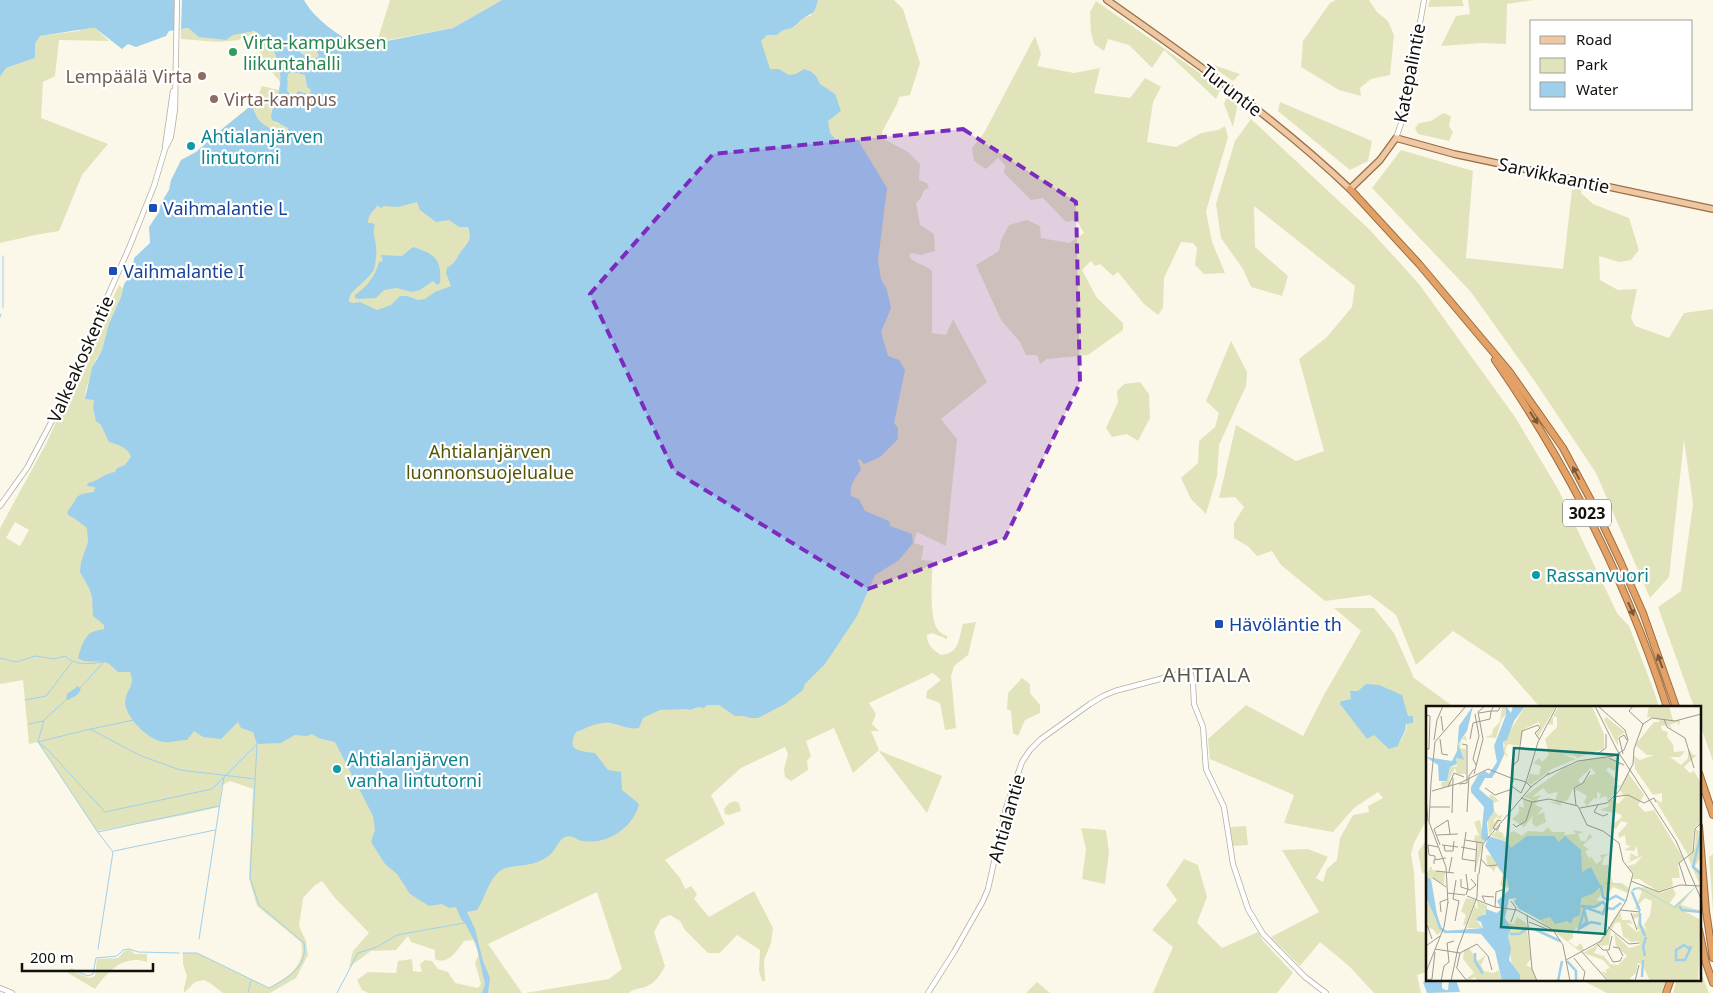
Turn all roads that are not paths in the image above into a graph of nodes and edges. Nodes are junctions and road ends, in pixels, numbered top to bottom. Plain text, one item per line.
1 (177, 0) edge
2 (1106, 0) edge
3 (1424, 0) edge
4 (1396, 138) junction
5 (1350, 189) junction
6 (1713, 209) edge
7 (1477, 334) junction
8 (0, 506) edge
9 (1667, 706) edge
10 (1676, 706) edge
11 (1700, 776) edge
12 (1713, 815) edge
13 (1700, 838) edge
14 (1700, 935) edge
15 (1713, 958) edge
16 (1671, 980) edge
17 (1713, 983) edge
18 (0, 988) edge
19 (12, 993) edge
20 (928, 993) edge
21 (1326, 993) edge
22 (1666, 993) edge

1 - 8 street, Valkeakoskentie
2 - 5 main road, Turuntie
3 - 4 street, Katepalintie
4 - 5 main road, Katepalintie
4 - 6 main road, Sarvikkaantie
5 - 7 highway, 3023
7 -> 9 highway, 3023
10 -> 7 highway, 3023
11 - 12 highway
13 - 15 highway
14 - 17 highway
16 - 22 highway
18 - 19 street
20 - 21 street, Ahtialantie

